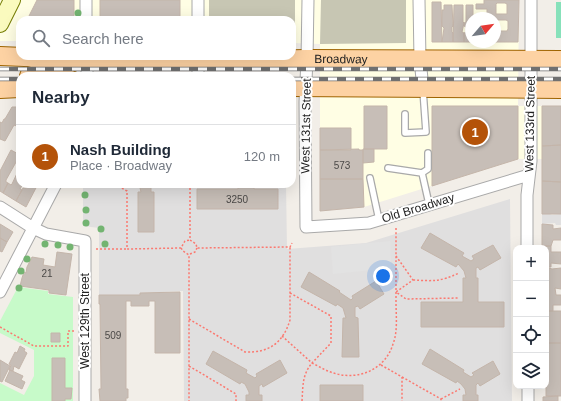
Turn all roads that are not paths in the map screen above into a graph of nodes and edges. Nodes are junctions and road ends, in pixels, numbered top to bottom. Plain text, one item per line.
1 (12, 0) edge
2 (86, 0) edge
3 (198, 0) edge
4 (308, 0) edge
5 (419, 0) edge
6 (531, 0) edge
7 (86, 16) edge
8 (198, 16) edge
9 (0, 24) edge
10 (0, 56) edge
11 (16, 58) edge
12 (307, 59) junction
13 (35, 60) edge
14 (285, 60) edge
15 (296, 60) edge
16 (420, 60) junction
17 (531, 60) junction
18 (561, 60) edge
19 (198, 64) edge
20 (87, 66) edge
21 (41, 72) edge
22 (0, 77) edge
23 (16, 77) edge
24 (299, 87) edge
25 (16, 88) edge
26 (423, 88) junction
27 (0, 89) edge
28 (561, 89) edge
29 (531, 90) junction
30 (405, 114) dead end
31 (428, 153) dead end
32 (388, 168) dead end
33 (422, 173) junction
34 (529, 175) junction
35 (370, 178) dead end
36 (54, 188) edge
37 (429, 204) junction
38 (0, 207) edge
39 (379, 220) junction
40 (306, 227) joint
41 (33, 228) junction
42 (527, 245) edge
43 (0, 292) edge
44 (528, 389) edge
45 (85, 401) edge
46 (528, 401) edge

1 - 9 main road
2 - 7 street
3 - 8 street
4 - 12 street, West 131st Street
5 - 16 street
6 - 17 street, West 133rd Street
10 - 11 main road, Broadway
12 - 15 main road, Broadway
12 - 16 main road, Broadway
12 - 24 street, West 131st Street
13 - 20 main road, Broadway
14 - 19 main road, Broadway
16 - 17 main road, Broadway
16 - 26 street
17 - 18 main road, Broadway
17 - 29 street, West 133rd Street
19 - 20 main road, Broadway
20 - 21 main road
22 - 23 main road
24 - 26 main road
24 - 40 street, West 131st Street
25 - 27 main road
26 - 29 main road
26 - 30 lane
28 - 29 main road
29 - 34 street, West 133rd Street
31 - 33 lane
32 - 33 lane
33 - 37 lane
34 - 37 street, Old Broadway
34 - 42 street, West 133rd Street
35 - 39 lane
36 - 41 street
37 - 39 street, Old Broadway
38 - 41 street
39 - 40 street, Old Broadway
41 - 43 street
41 - 45 street, West 129th Street
44 - 46 street

